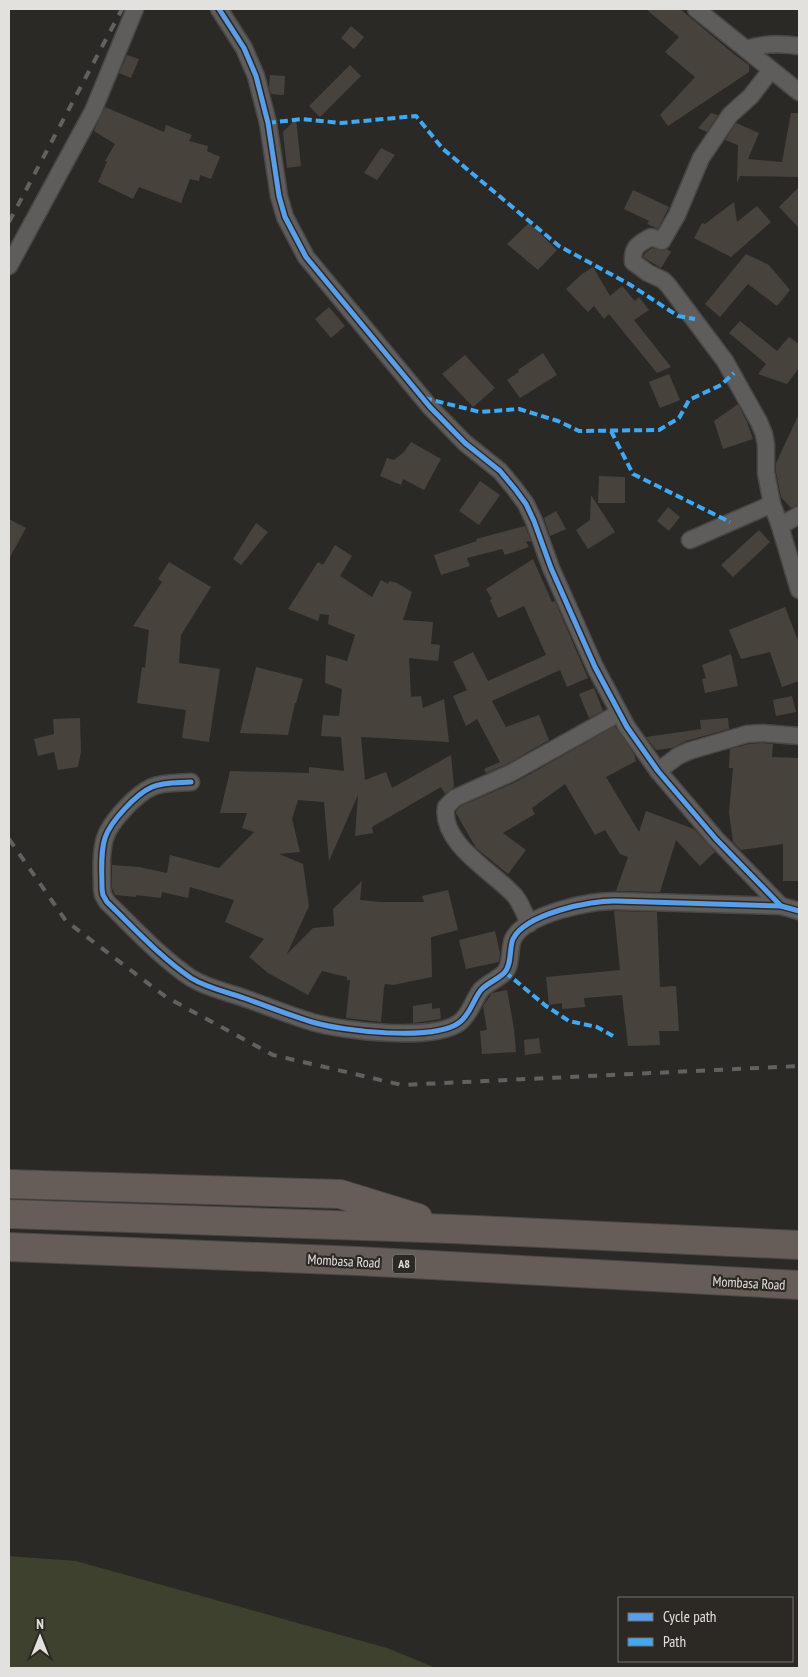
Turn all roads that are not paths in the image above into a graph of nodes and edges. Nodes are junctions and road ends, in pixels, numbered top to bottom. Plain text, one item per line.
1 (135, 9) edge
2 (219, 9) edge
3 (696, 9) edge
4 (799, 46) edge
5 (746, 49) junction
6 (771, 70) junction
7 (799, 92) edge
8 (9, 266) edge
9 (772, 504) junction
10 (799, 515) edge
11 (780, 526) junction
12 (690, 540) dead end
13 (799, 590) edge
14 (619, 713) junction
15 (799, 736) edge
16 (658, 771) junction
17 (191, 782) dead end
18 (781, 906) junction
19 (799, 911) edge
20 (529, 924) junction
21 (9, 1184) edge
22 (9, 1214) edge
23 (453, 1229) junction
24 (799, 1245) edge
25 (9, 1247) edge
26 (799, 1285) edge

1 - 8 street
2 - 14 street
3 - 5 street
4 - 5 street
5 - 6 street
6 - 7 street
6 - 9 street
9 - 11 street
9 - 12 street
10 - 11 street
11 - 13 street
14 - 16 street
14 - 20 street
15 - 16 street
16 - 18 street
17 - 20 street
18 - 19 street
18 - 20 street
21 - 23 highway
22 - 23 highway
23 - 24 highway
25 - 26 highway, Mombasa Road / A8

